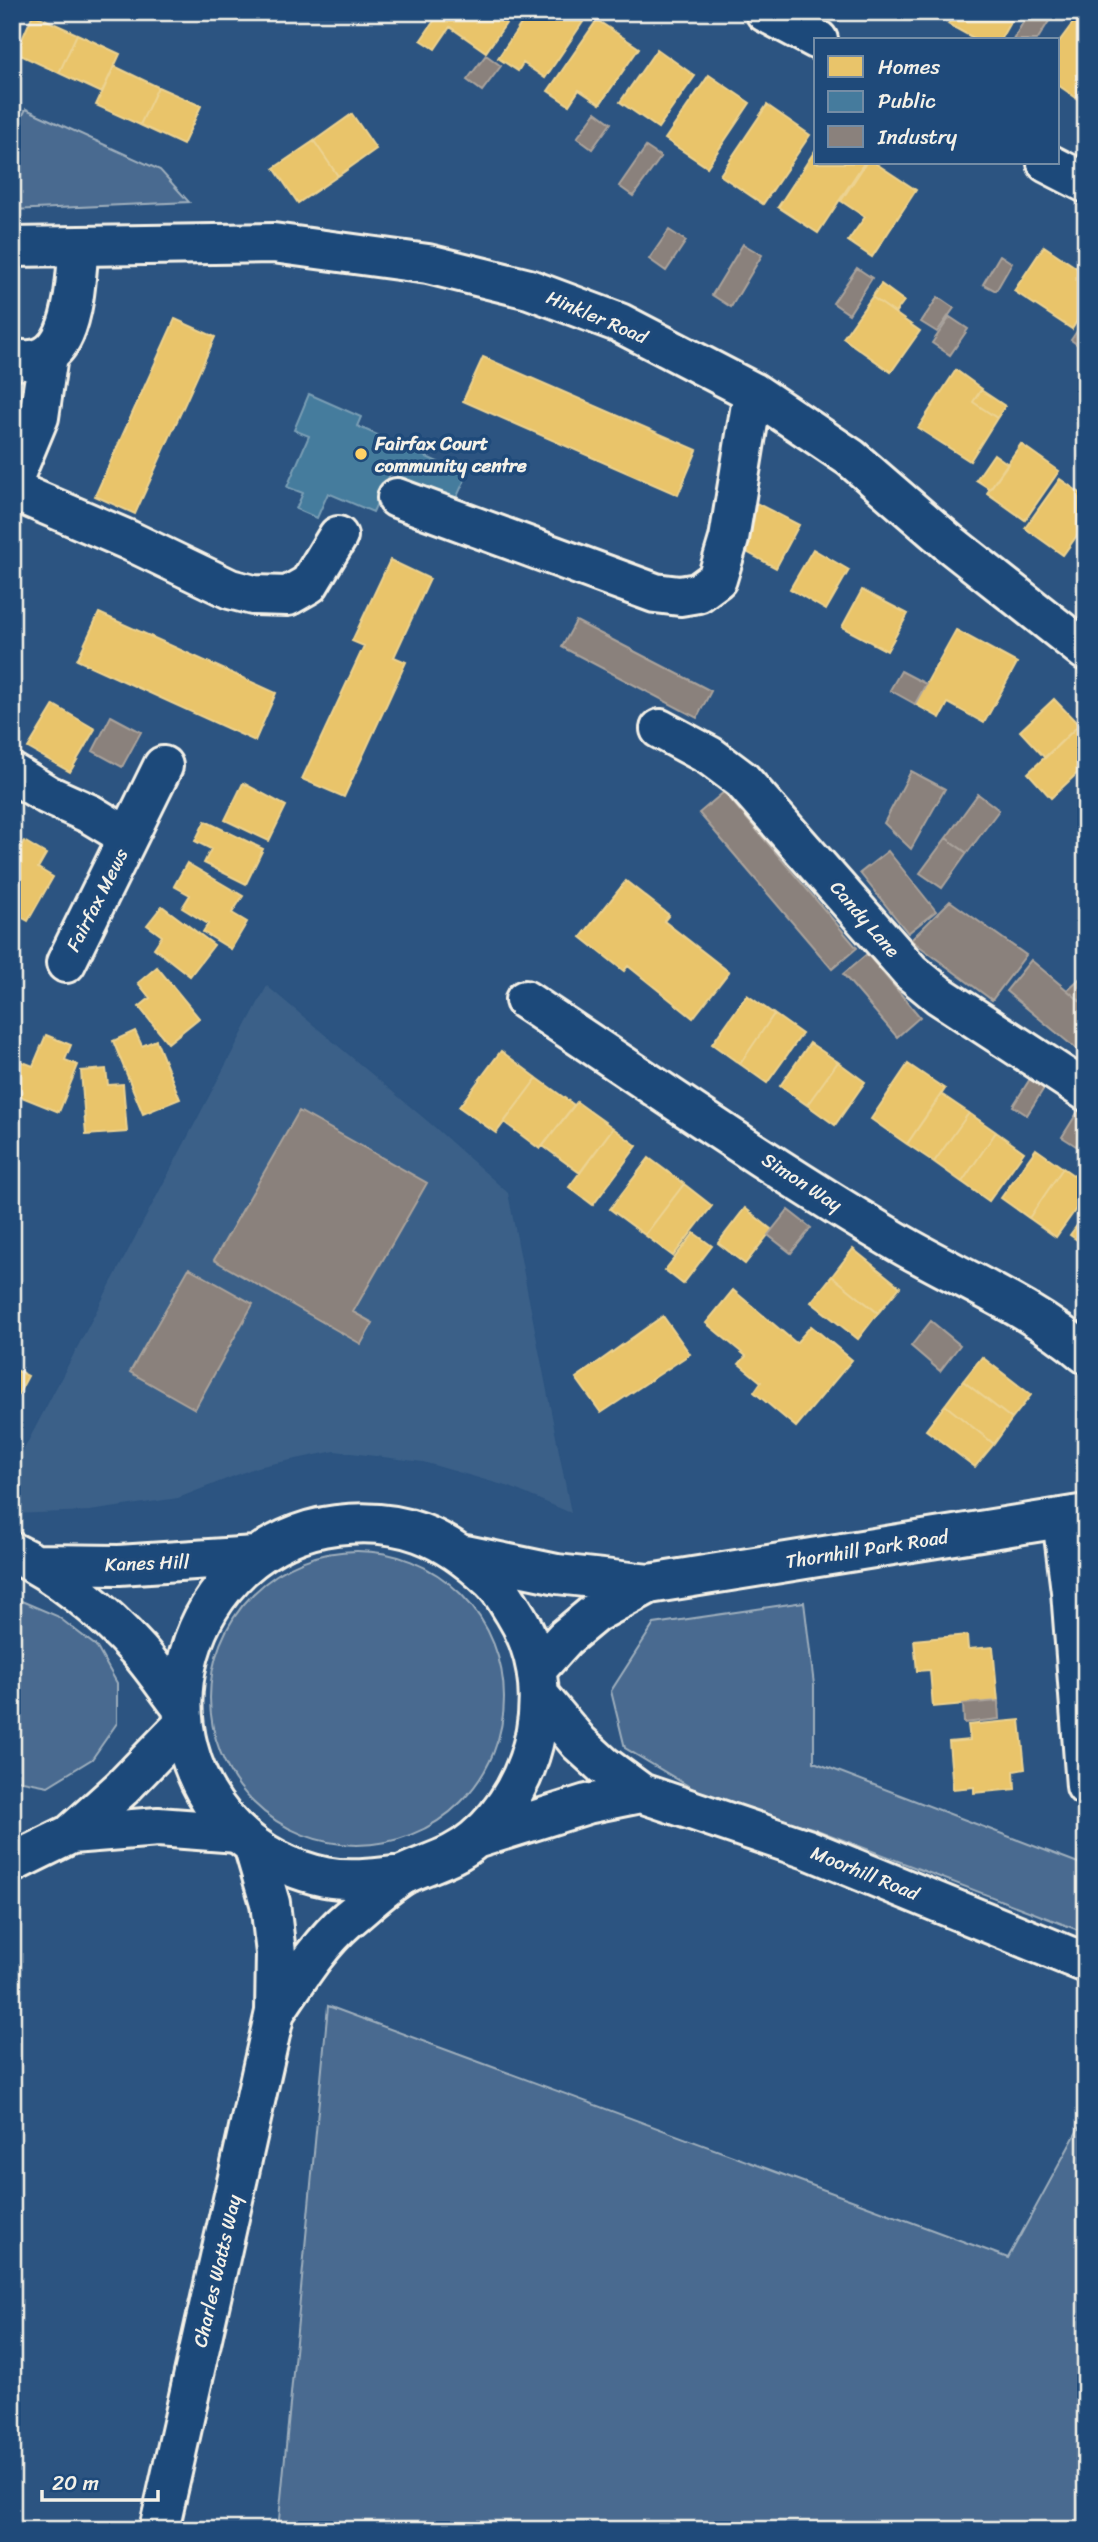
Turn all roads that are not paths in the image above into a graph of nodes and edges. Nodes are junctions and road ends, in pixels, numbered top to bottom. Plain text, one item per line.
1 (765, 12) edge
2 (814, 38) edge
3 (1049, 164) edge
4 (1086, 183) edge
5 (12, 247) edge
6 (79, 247) junction
7 (30, 357) edge
8 (753, 392) junction
9 (12, 482) edge
10 (12, 489) edge
11 (397, 498) dead end
12 (338, 536) dead end
13 (1086, 651) edge
14 (660, 729) dead end
15 (163, 766) dead end
16 (12, 773) edge
17 (128, 837) junction
18 (66, 963) dead end
19 (525, 1000) dead end
20 (1086, 1091) edge
21 (1086, 1354) edge
22 (1074, 1517) edge
23 (464, 1555) junction
24 (256, 1556) junction
25 (26, 1558) edge
26 (649, 1584) junction
27 (538, 1682) junction
28 (182, 1716) junction
29 (1086, 1786) edge
30 (641, 1793) junction
31 (71, 1834) junction
32 (246, 1839) junction
33 (475, 1839) junction
34 (12, 1863) edge
35 (403, 1875) junction
36 (1086, 1963) edge
37 (275, 2012) junction
38 (159, 2530) edge

1 - 2 main road
3 - 4 main road
5 - 6 main road, Hinkler Road
6 - 7 main road
6 - 8 main road, Hinkler Road
7 - 9 main road
8 - 11 main road
8 - 13 main road, Hinkler Road
10 - 12 main road
14 - 20 main road, Candy Lane
15 - 17 main road, Fairfax Mews
16 - 17 main road, Fairfax Mews
17 - 18 main road, Fairfax Mews
19 - 21 main road, Simon Way
22 - 26 main road, Thornhill Park Road
22 - 29 main road
23 - 24 main road
23 - 26 main road, Thornhill Park Road
23 - 27 main road
24 - 25 main road, Kanes Hill
24 - 28 main road
25 - 28 main road, Kanes Hill
26 - 27 main road, Thornhill Park Road
27 - 30 main road, Moorhill Road
27 - 33 main road
28 - 31 main road
28 - 32 main road
30 - 33 main road
30 - 36 main road, Moorhill Road
31 - 32 main road
31 - 34 main road
32 - 35 main road
32 - 37 main road, Charles Watts Way
33 - 35 main road
35 - 37 main road, Charles Watts Way
37 - 38 main road, Charles Watts Way

